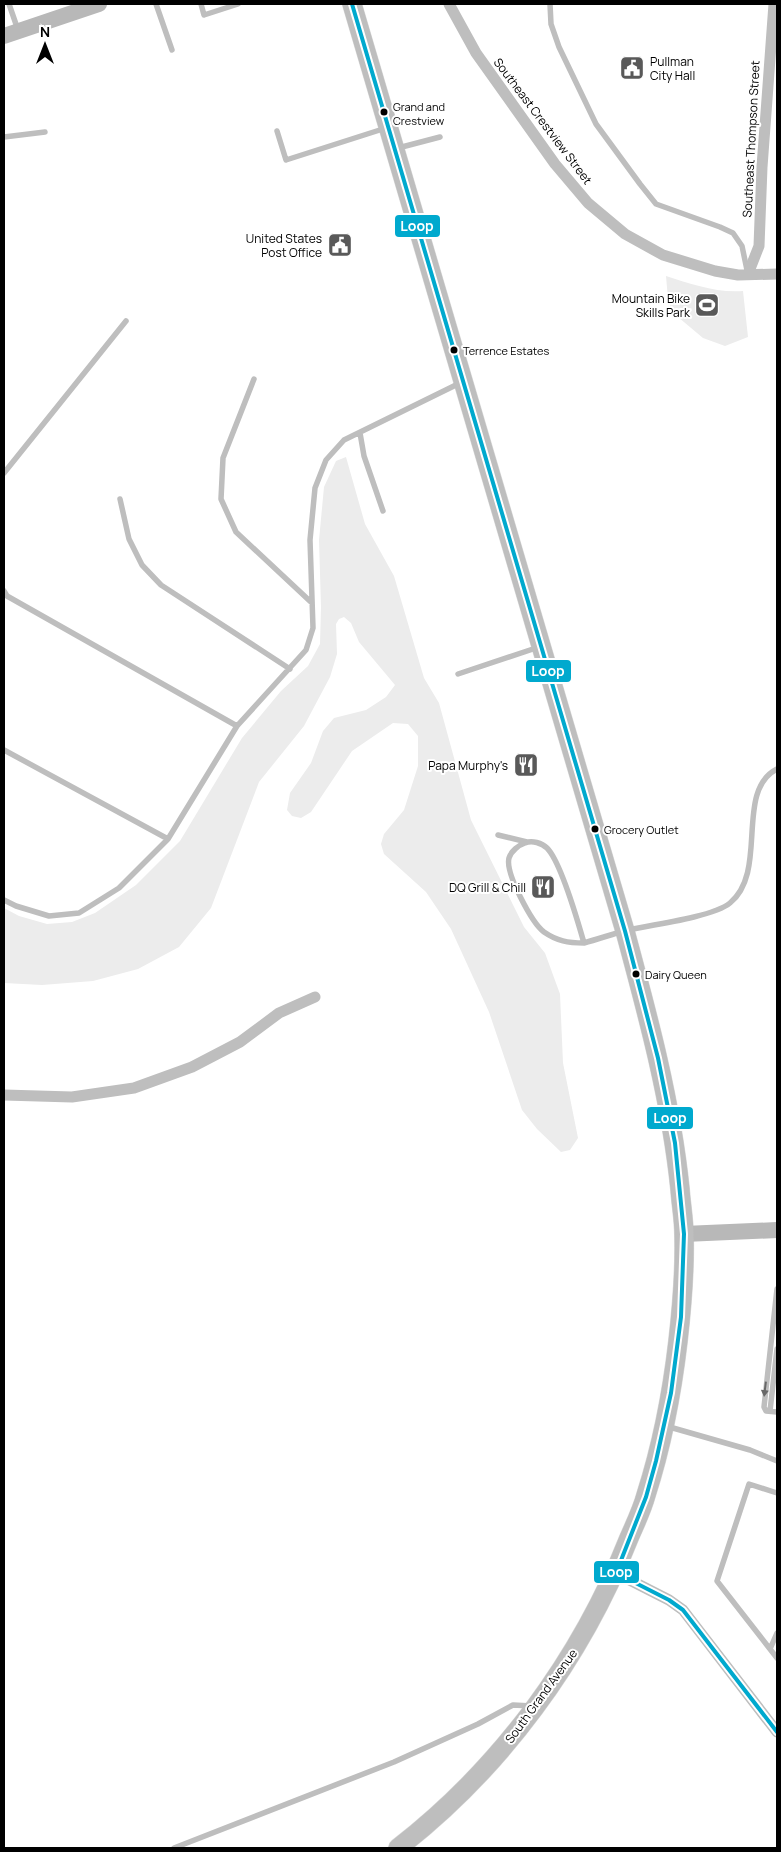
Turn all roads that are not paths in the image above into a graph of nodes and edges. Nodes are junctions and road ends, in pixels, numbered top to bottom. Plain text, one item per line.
1 (9, 4) edge
2 (99, 4) edge
3 (156, 4) edge
4 (200, 4) edge
5 (238, 4) edge
6 (352, 4) edge
7 (449, 4) edge
8 (550, 4) edge
9 (774, 4) edge
10 (11, 34) edge
11 (172, 50) dead end
12 (389, 128) junction
13 (277, 131) dead end
14 (45, 132) dead end
15 (4, 137) edge
16 (440, 137) dead end
17 (396, 149) junction
18 (748, 274) junction
19 (777, 274) edge
20 (126, 321) dead end
21 (254, 379) dead end
22 (464, 381) junction
23 (360, 432) junction
24 (4, 473) edge
25 (120, 499) dead end
26 (383, 511) dead end
27 (4, 591) edge
28 (312, 603) junction
29 (542, 646) junction
30 (290, 669) junction
31 (458, 674) dead end
32 (237, 726) junction
33 (4, 750) edge
34 (777, 769) edge
35 (498, 835) dead end
36 (168, 839) junction
37 (527, 842) junction
38 (4, 900) edge
39 (625, 931) junction
40 (584, 943) junction
41 (315, 997) dead end
42 (4, 1095) edge
43 (777, 1230) edge
44 (684, 1234) junction
45 (777, 1289) edge
46 (777, 1349) edge
47 (770, 1411) junction
48 (777, 1412) edge
49 (664, 1425) junction
50 (777, 1461) edge
51 (777, 1493) edge
52 (616, 1573) junction
53 (777, 1633) edge
54 (770, 1649) junction
55 (777, 1658) edge
56 (536, 1706) junction
57 (777, 1732) edge
58 (176, 1848) edge
59 (398, 1848) edge

1 - 10 lane
2 - 10 street
3 - 11 lane
4 - 5 lane
6 - 12 main road, South Grand Avenue
7 - 18 street, Southeast Crestview Street
8 - 18 lane
9 - 18 street, Southeast Thompson Street
12 - 13 lane
12 - 17 main road, South Grand Avenue
14 - 15 lane
16 - 17 lane
17 - 22 main road, South Grand Avenue
18 - 19 street, Southeast Crestview Street
20 - 24 lane
21 - 28 lane
22 - 23 lane
22 - 29 main road, South Grand Avenue
23 - 26 lane
23 - 28 lane
25 - 30 lane
27 - 32 lane
28 - 30 lane
29 - 31 lane
29 - 39 main road, South Grand Avenue
30 - 32 lane
32 - 36 lane
33 - 36 lane
34 - 39 lane
35 - 37 lane
36 - 38 lane
37 - 40 lane
37 - 40 lane
39 - 40 lane
39 - 44 main road, South Grand Avenue
41 - 42 street
43 - 44 street
44 - 49 main road, South Grand Avenue
45 -> 47 lane
46 - 47 lane
47 - 48 lane
49 - 50 lane
49 - 52 main road, South Grand Avenue
51 - 54 lane
52 - 56 main road, South Grand Avenue
52 - 57 street
53 - 54 lane
54 - 55 lane
56 - 58 lane
56 - 59 main road, South Grand Avenue

